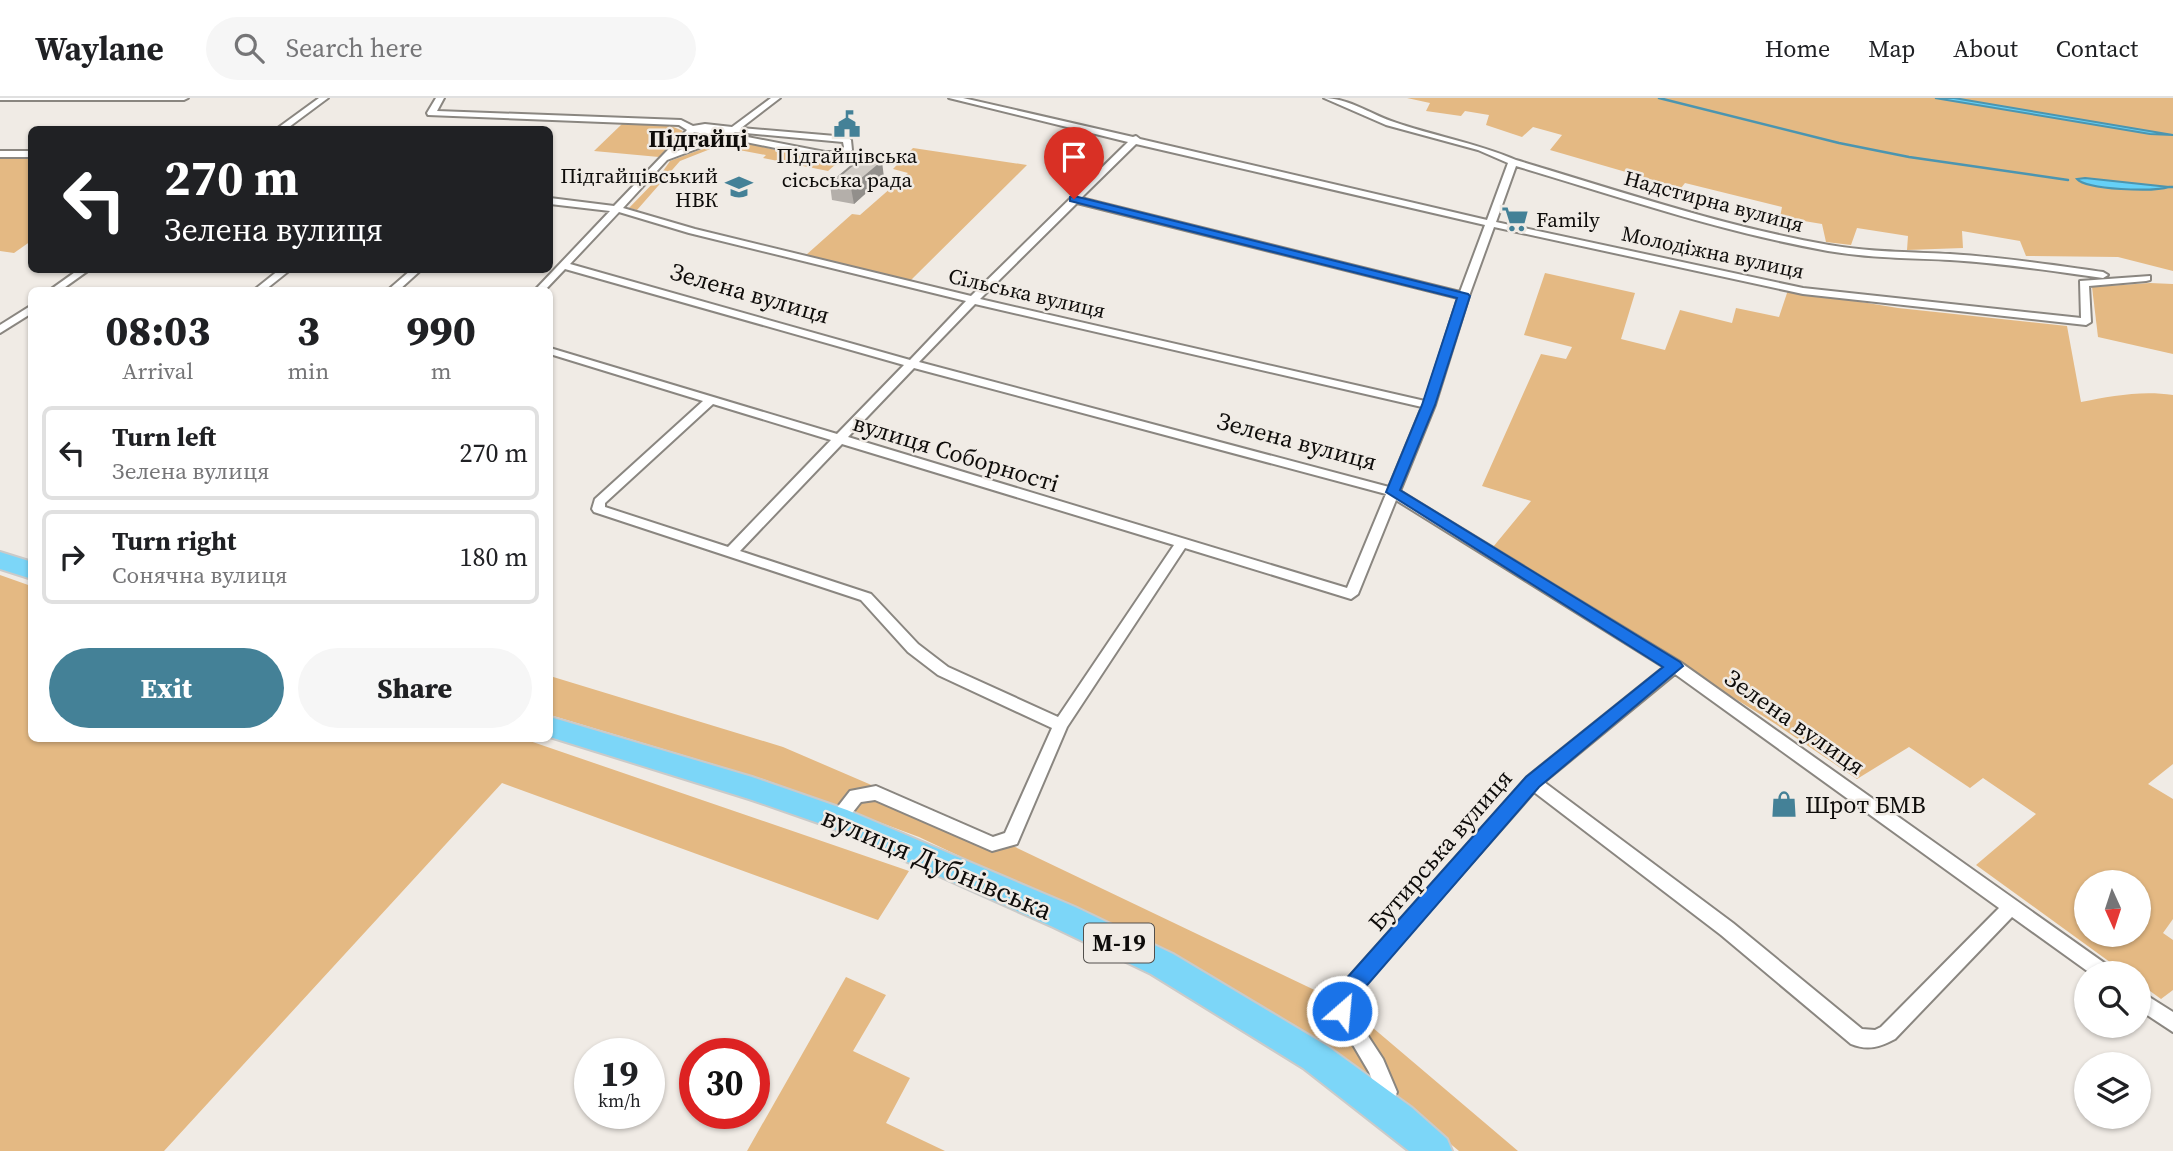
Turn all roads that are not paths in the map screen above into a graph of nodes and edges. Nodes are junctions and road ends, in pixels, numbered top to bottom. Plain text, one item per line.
1 (0, 98) edge
2 (184, 98) edge
3 (324, 98) edge
4 (440, 98) edge
5 (776, 98) edge
6 (953, 98) edge
7 (1328, 98) edge
8 (285, 126) edge
9 (692, 129) junction
10 (729, 132) junction
11 (1136, 139) junction
12 (28, 154) edge
13 (0, 155) edge
14 (663, 160) junction
15 (1513, 162) junction
16 (1074, 199) junction
17 (553, 201) edge
18 (618, 209) junction
19 (1491, 224) junction
20 (564, 266) junction
21 (80, 273) edge
22 (281, 273) edge
23 (413, 273) edge
24 (2146, 278) joint
25 (60, 287) edge
26 (263, 287) edge
27 (396, 287) edge
28 (543, 287) edge
29 (1464, 296) junction
30 (973, 300) junction
31 (28, 311) edge
32 (0, 330) edge
33 (553, 352) edge
34 (913, 364) junction
35 (712, 399) junction
36 (1429, 405) junction
37 (840, 439) junction
38 (1393, 492) junction
39 (1182, 543) junction
40 (732, 552) junction
41 (0, 560) edge
42 (28, 570) edge
43 (1675, 666) junction
44 (1061, 725) junction
45 (553, 728) edge
46 (1533, 782) junction
47 (837, 818) junction
48 (2011, 907) junction
49 (2087, 961) edge
50 (2151, 1007) edge
51 (2173, 1023) edge
52 (1381, 1106) junction
53 (1435, 1151) edge

1 - 2 street
3 - 8 street
4 - 9 street
5 - 10 street
6 - 11 street, Молодіжна вулиця
7 - 15 street, Надстирна вулиця
9 - 10 street
9 - 14 street
10 - 10 street
10 - 14 street
11 - 16 street
11 - 19 street, Молодіжна вулиця
12 - 13 street
14 - 18 street
15 - 19 street
15 - 24 street, Надстирна вулиця
16 - 29 street
16 - 30 street
17 - 18 street, Сільська вулиця
18 - 20 street
18 - 30 street, Сільська вулиця
19 - 24 street, Молодіжна вулиця
19 - 29 street
20 - 28 street
20 - 34 street, Зелена вулиця
21 - 25 street
22 - 26 street
23 - 27 street
29 - 36 street
30 - 34 street
30 - 36 street, Сільська вулиця
31 - 32 street
33 - 35 street, вулиця Соборності
34 - 37 street
34 - 38 street, Зелена вулиця
35 - 37 street, вулиця Соборності
35 - 40 street
36 - 38 street
37 - 39 street, вулиця Соборності
37 - 40 street
38 - 39 street, вулиця Соборності
38 - 43 street, Зелена вулиця
39 - 44 street
40 - 44 street
41 - 42 highway
43 - 46 street, Бутирська вулиця
43 - 48 street, Зелена вулиця
44 - 47 street
45 - 47 highway, вулиця Дубнівська / М-19
46 - 48 street
46 - 52 street, Бутирська вулиця
47 - 52 highway, вулиця Дубнівська / М-19
48 - 49 street, Зелена вулиця
50 - 51 street
52 - 53 highway, вулиця Дубнівська / М-19

